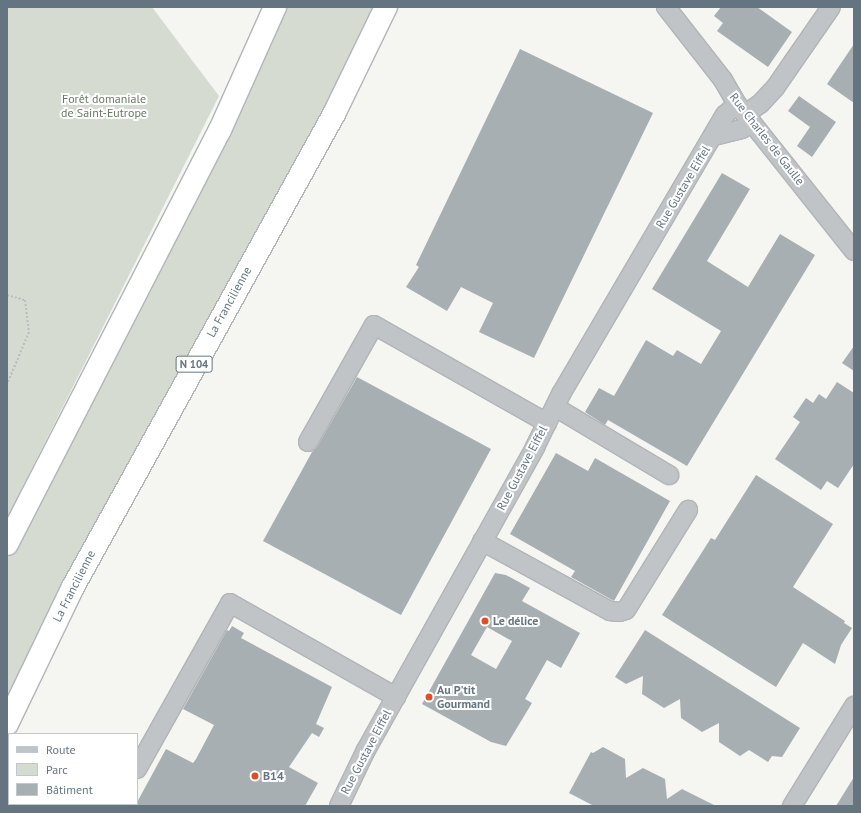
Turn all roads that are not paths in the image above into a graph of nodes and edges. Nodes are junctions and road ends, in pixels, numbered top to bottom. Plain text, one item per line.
1 (275, 7) edge
2 (386, 7) edge
3 (666, 7) edge
4 (831, 7) edge
5 (745, 113) junction
6 (854, 251) edge
7 (555, 407) junction
8 (547, 423) junction
9 (308, 442) dead end
10 (669, 475) dead end
11 (688, 510) dead end
12 (482, 541) junction
13 (7, 544) edge
14 (396, 697) junction
15 (854, 706) edge
16 (7, 724) edge
17 (138, 767) edge
18 (339, 806) edge
19 (792, 806) edge

1 - 13 highway
2 - 16 highway, La Francilienne / N 104
3 - 5 street, Rue Charles de Gaulle
4 - 5 street, Rue Gustave Eiffel
5 - 6 street, Rue Charles de Gaulle
5 - 7 street, Rue Gustave Eiffel
7 - 8 street, Rue Gustave Eiffel
7 - 10 street
8 - 9 street
8 - 12 street, Rue Gustave Eiffel
11 - 12 street
12 - 14 street, Rue Gustave Eiffel
14 - 17 street
14 - 18 street, Rue Gustave Eiffel
15 - 19 street

